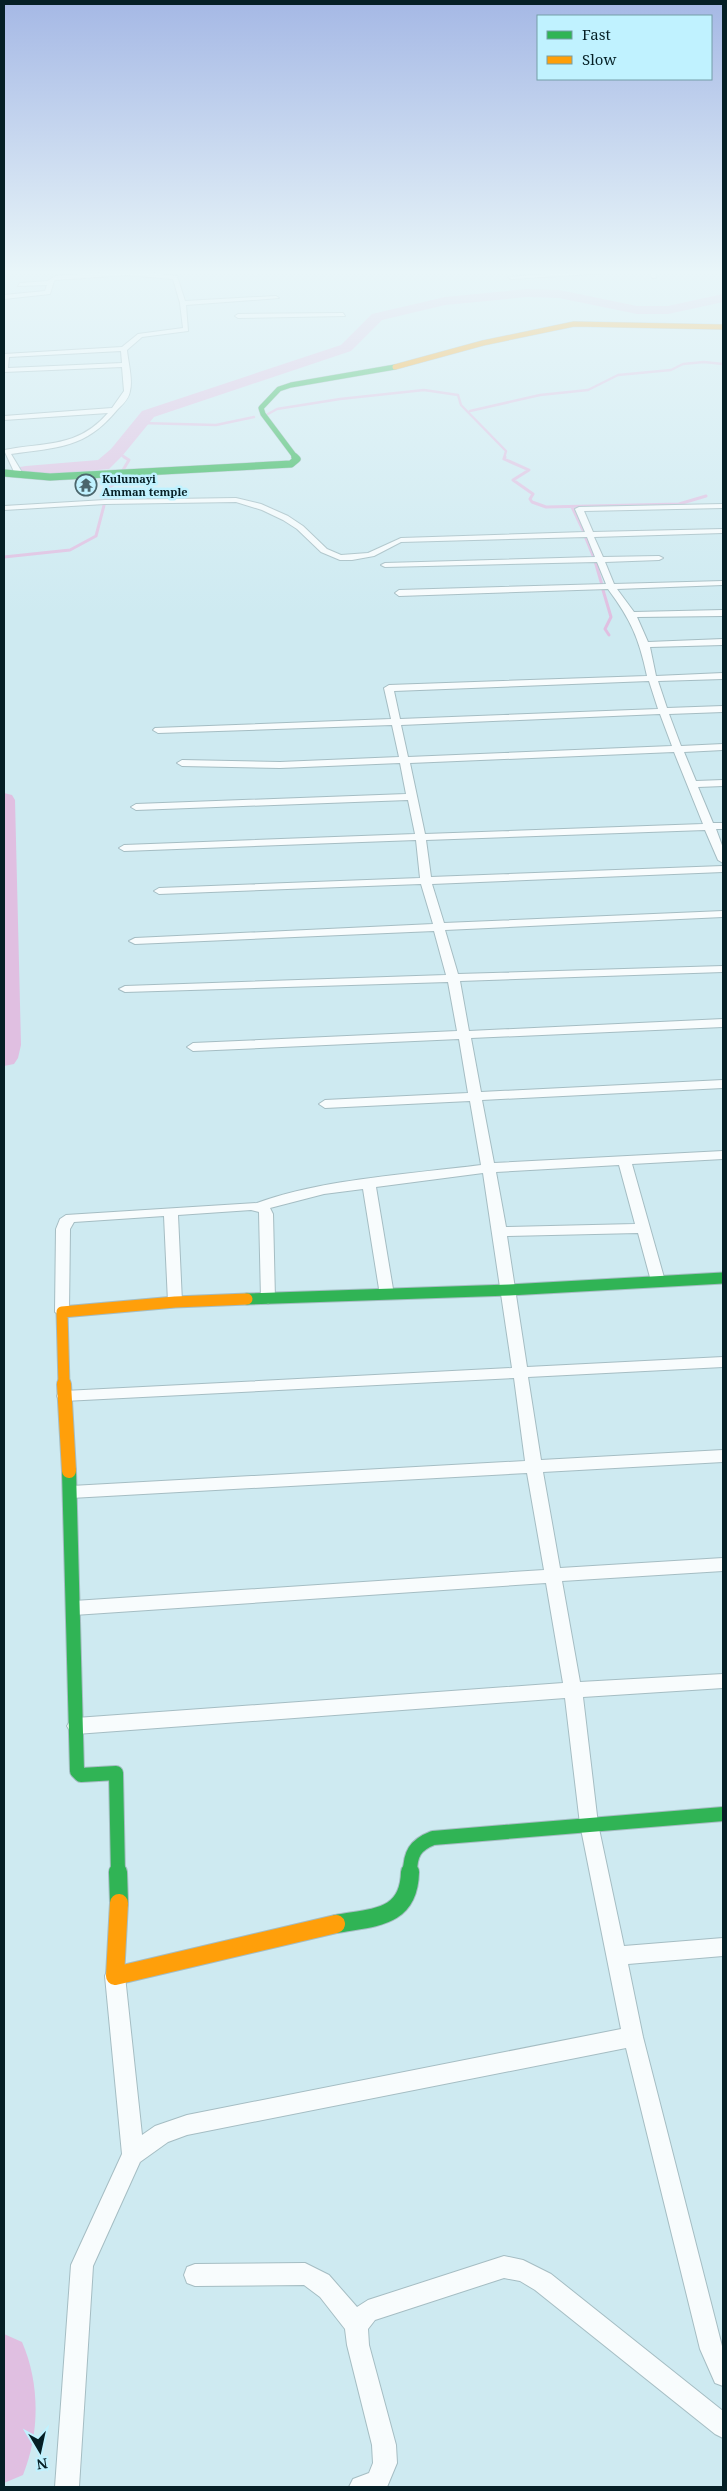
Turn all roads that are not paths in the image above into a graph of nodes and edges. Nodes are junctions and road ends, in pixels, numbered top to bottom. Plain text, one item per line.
1 (126, 385) edge
2 (299, 385) edge
3 (114, 410) junction
4 (4, 418) edge
5 (5, 450) edge
6 (4, 474) edge
7 (19, 474) junction
8 (723, 506) edge
9 (4, 508) edge
10 (723, 531) edge
11 (588, 534) junction
12 (659, 558) dead end
13 (601, 560) junction
14 (384, 565) dead end
15 (723, 584) edge
16 (611, 587) junction
17 (399, 593) dead end
18 (723, 613) edge
19 (632, 615) junction
20 (723, 642) edge
21 (645, 645) junction
22 (723, 676) edge
23 (652, 678) junction
24 (723, 709) edge
25 (665, 711) junction
26 (396, 722) junction
27 (158, 730) dead end
28 (723, 747) edge
29 (680, 748) junction
30 (403, 759) junction
31 (182, 763) dead end
32 (723, 783) edge
33 (694, 784) junction
34 (411, 797) junction
35 (136, 807) dead end
36 (710, 826) junction
37 (723, 826) edge
38 (421, 839) junction
39 (124, 848) dead end
40 (723, 860) edge
41 (723, 869) edge
42 (426, 882) junction
43 (159, 891) dead end
44 (723, 914) edge
45 (439, 927) junction
46 (135, 941) dead end
47 (723, 969) edge
48 (454, 980) junction
49 (125, 990) dead end
50 (723, 1023) edge
51 (464, 1036) junction
52 (193, 1048) dead end
53 (723, 1084) edge
54 (474, 1096) junction
55 (324, 1104) dead end
56 (723, 1155) edge
57 (624, 1160) junction
58 (488, 1168) junction
59 (369, 1184) junction
60 (259, 1207) junction
61 (172, 1212) junction
62 (643, 1228) junction
63 (500, 1232) junction
64 (723, 1278) edge
65 (658, 1281) junction
66 (509, 1290) junction
67 (387, 1295) junction
68 (268, 1299) junction
69 (175, 1302) junction
70 (62, 1312) junction
71 (723, 1362) edge
72 (521, 1373) junction
73 (64, 1396) junction
74 (723, 1456) edge
75 (534, 1466) junction
76 (71, 1492) junction
77 (723, 1564) edge
78 (554, 1577) junction
79 (74, 1608) junction
80 (723, 1682) edge
81 (573, 1690) junction
82 (76, 1726) junction
83 (723, 1814) edge
84 (589, 1824) junction
85 (723, 1948) edge
86 (616, 1956) junction
87 (115, 1976) junction
88 (633, 2037) junction
89 (132, 2155) junction
90 (195, 2275) dead end
91 (356, 2325) junction
92 (723, 2375) edge
93 (723, 2426) edge
94 (67, 2487) edge
95 (361, 2487) edge

1 - 3 street
2 - 7 street
3 - 4 street
3 - 5 street
5 - 7 street
6 - 7 street
8 - 11 street
9 - 11 street
10 - 11 street
11 - 13 street
12 - 13 street
13 - 14 street
13 - 16 street
15 - 16 street
16 - 17 street
16 - 19 street
18 - 19 street
19 - 21 street
20 - 21 street
21 - 23 street
22 - 23 street
23 - 25 street
23 - 26 street
24 - 25 street
25 - 26 street
25 - 29 street
26 - 27 street
26 - 30 street
28 - 29 street
29 - 30 street
29 - 33 street
30 - 31 street
30 - 34 street
32 - 33 street
33 - 36 street
34 - 35 street
34 - 38 street
36 - 37 street
36 - 38 street
36 - 40 street
38 - 39 street
38 - 42 street
41 - 42 street
42 - 43 street
42 - 45 street
44 - 45 street
45 - 46 street
45 - 48 street
47 - 48 street
48 - 49 street
48 - 51 street
50 - 51 street
51 - 52 street
51 - 54 street
53 - 54 street
54 - 55 street
54 - 58 street
56 - 57 street
57 - 58 street
57 - 62 street
58 - 59 street
58 - 63 street
59 - 60 street
59 - 67 street
60 - 61 street
60 - 68 street
61 - 69 street
61 - 70 street
62 - 63 street
62 - 65 street
63 - 66 street
64 - 65 street
65 - 66 street
66 - 67 street
66 - 72 street
67 - 68 street
68 - 69 street
69 - 70 street
70 - 73 street
71 - 72 street
72 - 73 street
72 - 75 street
73 - 76 street
74 - 75 street
75 - 76 street
75 - 78 street
76 - 79 street
77 - 78 street
78 - 79 street
78 - 81 street
79 - 82 street
80 - 81 street
81 - 82 street
81 - 84 street
82 - 87 street
83 - 84 street
84 - 86 street
84 - 87 street
85 - 86 street
86 - 88 street
87 - 89 street
88 - 89 street
88 - 92 street
89 - 94 street
90 - 91 street
91 - 93 street
91 - 95 street

